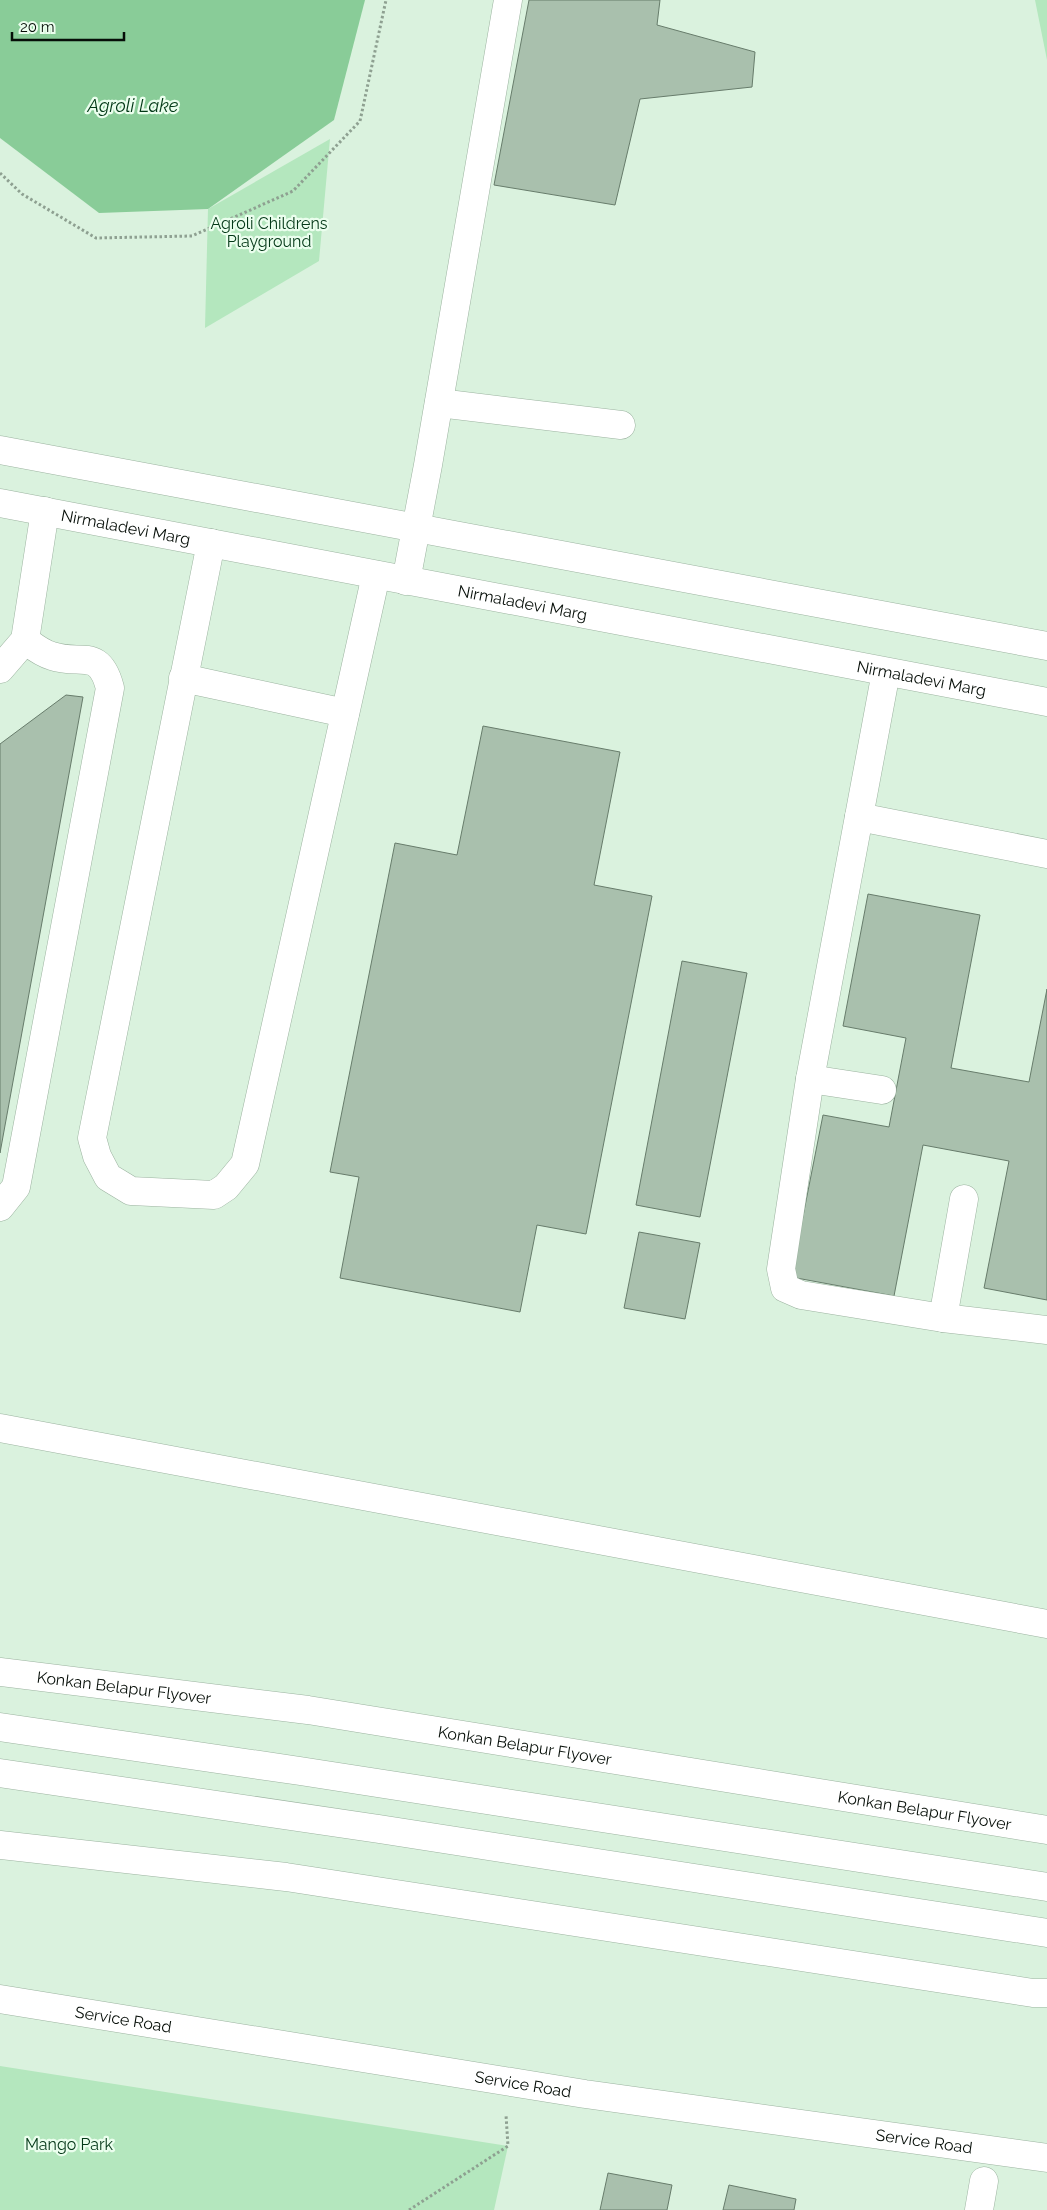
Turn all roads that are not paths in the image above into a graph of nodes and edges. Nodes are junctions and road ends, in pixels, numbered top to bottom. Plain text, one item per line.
1 (508, 0) edge
2 (439, 403) junction
3 (621, 425) dead end
4 (0, 450) edge
5 (0, 503) edge
6 (45, 512) junction
7 (417, 528) junction
8 (211, 543) junction
9 (376, 574) junction
10 (406, 581) junction
11 (25, 640) junction
12 (1047, 646) edge
13 (0, 669) edge
14 (886, 672) junction
15 (183, 678) junction
16 (1047, 702) edge
17 (345, 713) junction
18 (859, 817) junction
19 (1047, 854) edge
20 (810, 1079) junction
21 (882, 1090) dead end
22 (964, 1199) dead end
23 (0, 1207) edge
24 (943, 1318) junction
25 (1047, 1330) edge
26 (0, 1428) edge
27 (1047, 1624) edge
28 (0, 1672) edge
29 (0, 1728) edge
30 (0, 1773) edge
31 (1047, 1830) edge
32 (0, 1845) edge
33 (1047, 1887) edge
34 (1047, 1933) edge
35 (1040, 1993) edge
36 (0, 1999) edge
37 (1047, 2158) edge
38 (984, 2180) dead end
39 (979, 2210) edge

1 - 2 main road
2 - 3 main road
2 - 7 main road
4 - 7 main road
5 - 6 main road, Nirmaladevi Marg
6 - 8 main road, Nirmaladevi Marg
6 - 11 main road
7 - 10 main road
7 - 12 main road
8 - 9 main road, Nirmaladevi Marg
8 - 15 main road
9 - 10 main road, Nirmaladevi Marg
9 - 17 main road
10 - 14 main road, Nirmaladevi Marg
11 - 13 main road
11 - 23 main road
14 - 16 main road, Nirmaladevi Marg
14 - 18 main road
15 - 17 main road
15 - 17 main road
18 - 19 main road
18 - 20 main road
20 - 21 main road
20 - 24 main road
22 - 24 main road
24 - 25 main road
26 - 27 main road
28 - 31 main road, Konkan Belapur Flyover
29 - 33 main road
30 - 34 main road
32 - 35 main road
36 - 37 main road, Service Road
38 - 39 main road

